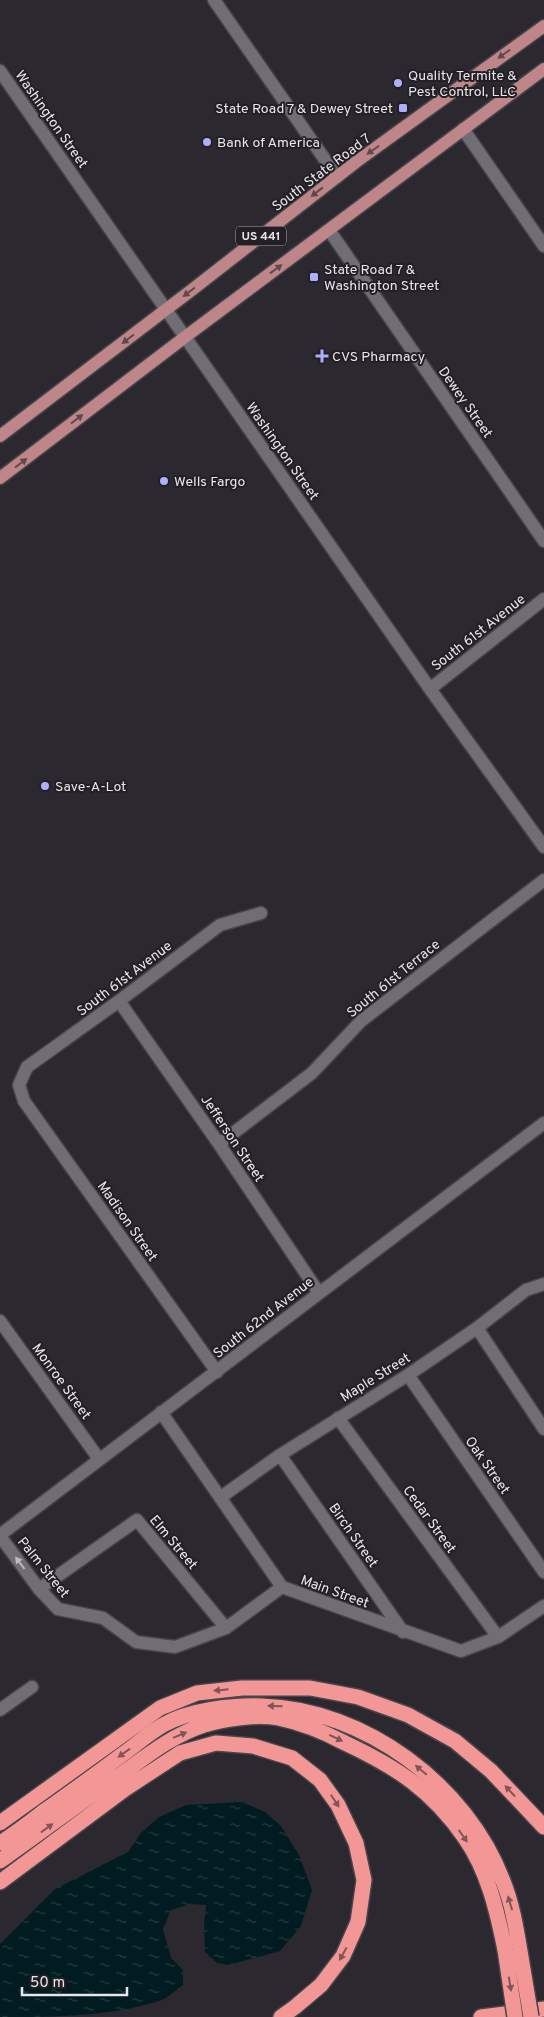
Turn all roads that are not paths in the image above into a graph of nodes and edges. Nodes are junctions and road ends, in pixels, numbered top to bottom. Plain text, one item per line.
1 (214, 0) edge
2 (544, 26) edge
3 (544, 69) edge
4 (0, 71) edge
5 (464, 129) junction
6 (337, 177) junction
7 (329, 230) junction
8 (544, 246) edge
9 (166, 309) junction
10 (185, 337) junction
11 (0, 436) edge
12 (0, 478) edge
13 (544, 540) edge
14 (544, 599) edge
15 (430, 689) junction
16 (544, 847) edge
17 (544, 880) edge
18 (261, 913) dead end
19 (119, 1001) junction
20 (19, 1085) joint
21 (544, 1123) edge
22 (219, 1144) junction
23 (544, 1284) edge
24 (319, 1293) junction
25 (0, 1321) edge
26 (477, 1328) junction
27 (5, 1338) edge
28 (217, 1372) junction
29 (408, 1375) junction
30 (162, 1412) junction
31 (338, 1418) junction
32 (544, 1428) edge
33 (280, 1455) junction
34 (99, 1459) junction
35 (221, 1497) junction
36 (0, 1536) edge
37 (544, 1572) edge
38 (282, 1588) junction
39 (39, 1589) junction
40 (544, 1606) edge
41 (226, 1628) junction
42 (403, 1632) junction
43 (498, 1637) junction
44 (32, 1686) dead end
45 (0, 1710) edge
46 (0, 1823) edge
47 (544, 1827) edge
48 (0, 1843) edge
49 (0, 1861) edge
50 (0, 1882) edge
51 (544, 2009) edge
52 (281, 2017) edge
53 (481, 2017) edge
54 (515, 2017) edge
55 (531, 2017) edge

1 - 6 street
2 -> 6 main road, South State Road 7 / US 441
3 - 5 main road, US 441
4 - 9 street, Washington Street
5 - 7 main road, US 441
5 - 8 street
6 -> 9 main road, South State Road 7 / US 441
10 -> 7 main road, US 441
7 - 13 street, Dewey Street
9 - 10 street, Washington Street
9 -> 11 main road, South State Road 7 / US 441
12 -> 10 main road, US 441
10 - 15 street, Washington Street
14 - 15 street, South 61st Avenue
15 - 16 street, Washington Street
17 - 22 street, South 61st Terrace
18 - 19 street, South 61st Avenue
19 - 20 street, South 61st Avenue
19 - 22 street, Jefferson Street
20 - 28 street, Madison Street
21 - 24 street, South 62nd Avenue
22 - 24 street, Jefferson Street
23 - 26 street, Maple Street
24 - 28 street, South 62nd Avenue
25 - 27 street, Monroe Street
26 - 29 street, Maple Street
26 - 32 street
27 - 34 street, Monroe Street
28 - 30 street, South 62nd Avenue
29 - 31 street, Maple Street
29 - 37 street, Oak Street
30 - 34 street, South 62nd Avenue
30 - 35 street, Main Street
31 - 33 street, Maple Street
31 - 43 street, Cedar Street
33 - 35 street, Maple Street
33 - 42 street, Birch Street
34 - 36 street, South 62nd Avenue
35 - 38 street, Main Street
39 -> 36 street, Palm Street
38 - 41 street, Palm Street
38 - 42 street, Main Street
39 - 41 street, Palm Street
39 - 41 street, Elm Street
40 - 43 street, Main Street
42 - 43 street, Main Street
44 - 45 street
47 -> 46 highway
55 -> 48 highway, bridge
49 -> 54 highway, bridge
50 -> 52 highway
51 - 53 highway

